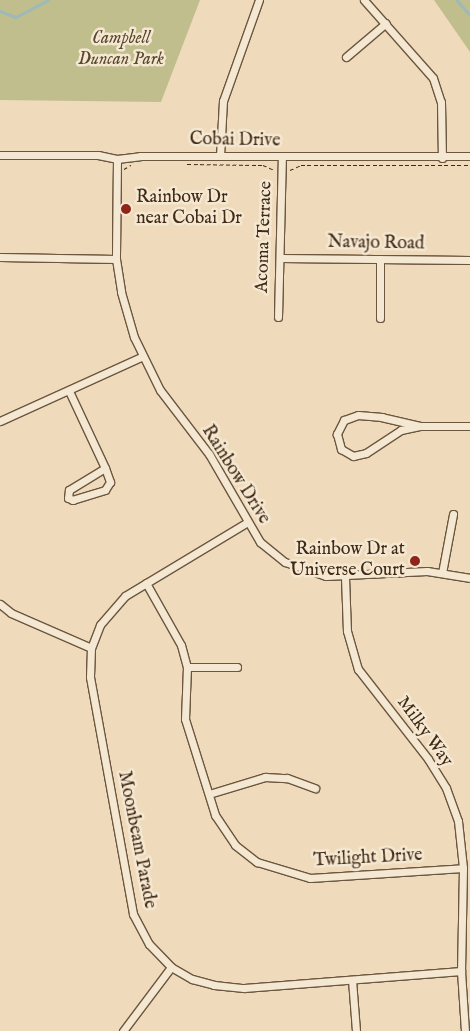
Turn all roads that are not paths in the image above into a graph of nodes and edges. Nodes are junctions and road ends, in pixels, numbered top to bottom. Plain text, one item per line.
1 (259, 0) edge
2 (364, 0) edge
3 (386, 23) junction
4 (346, 57) dead end
5 (0, 154) edge
6 (220, 156) junction
7 (470, 156) edge
8 (282, 157) junction
9 (442, 158) junction
10 (116, 159) junction
11 (0, 257) edge
12 (281, 258) junction
13 (116, 259) junction
14 (380, 259) junction
15 (470, 260) edge
16 (278, 317) dead end
17 (380, 318) dead end
18 (143, 356) junction
19 (69, 391) junction
20 (0, 421) edge
21 (420, 426) junction
22 (470, 426) edge
23 (105, 468) junction
24 (453, 514) dead end
25 (246, 523) junction
26 (442, 573) junction
27 (345, 577) junction
28 (470, 578) edge
29 (146, 583) junction
30 (0, 604) edge
31 (91, 648) junction
32 (187, 667) junction
33 (237, 667) dead end
34 (315, 788) dead end
35 (209, 794) junction
36 (463, 868) junction
37 (171, 967) junction
38 (461, 971) junction
39 (352, 980) junction
40 (123, 1031) edge
41 (356, 1031) edge
42 (465, 1031) edge

1 - 6 street
2 - 3 street
3 - 4 street
3 - 9 street
5 - 10 street, Cobai Drive
6 - 8 street, Cobai Drive
6 - 10 street, Cobai Drive
7 - 9 street, Cobai Drive
8 - 9 street, Cobai Drive
8 - 12 street, Acoma Terrace
10 - 13 street, Rainbow Drive
11 - 13 street
12 - 14 street, Navajo Road
12 - 16 street, Acoma Terrace
13 - 18 street, Rainbow Drive
14 - 15 street, Navajo Road
14 - 17 street
18 - 19 street
18 - 25 street, Rainbow Drive
19 - 20 street
19 - 23 street
21 - 21 street
21 - 22 street
23 - 23 street
24 - 26 street
25 - 27 street, Rainbow Drive
25 - 29 street, Moonbeam Parade
26 - 27 street, Rainbow Drive
26 - 28 street, Rainbow Drive
27 - 36 street, Milky Way
29 - 31 street, Moonbeam Parade
29 - 32 street, Twilight Drive
30 - 31 street
31 - 37 street, Moonbeam Parade
32 - 33 street
32 - 35 street, Twilight Drive
34 - 35 street
35 - 36 street, Twilight Drive
36 - 38 street, Milky Way
37 - 39 street, Moonbeam Parade
37 - 40 street
38 - 39 street, Moonbeam Parade
38 - 42 street, Milky Way
39 - 41 street

